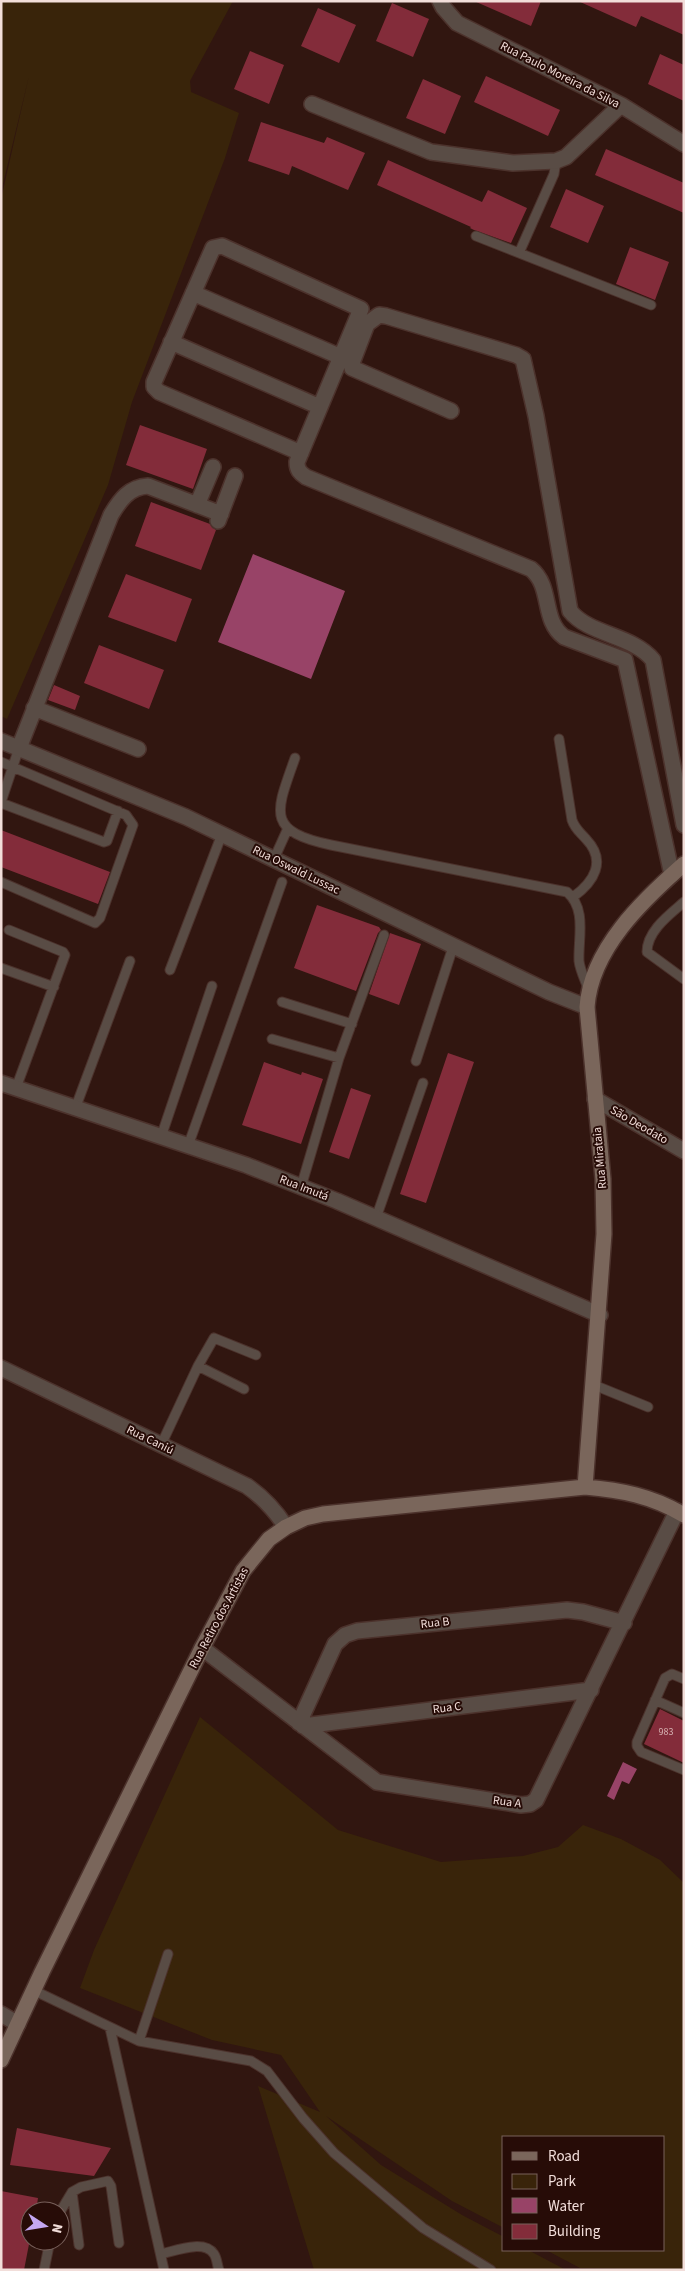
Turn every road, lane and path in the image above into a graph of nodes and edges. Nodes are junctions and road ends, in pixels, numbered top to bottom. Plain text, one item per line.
1 (440, 1) edge
2 (312, 104) dead end
3 (621, 105) junction
4 (684, 144) edge
5 (556, 161) junction
6 (476, 236) dead end
7 (519, 253) junction
8 (193, 293) junction
9 (651, 305) dead end
10 (171, 342) junction
11 (341, 357) junction
12 (320, 407) junction
13 (451, 411) dead end
14 (301, 453) junction
15 (213, 467) dead end
16 (235, 476) dead end
17 (197, 505) junction
18 (34, 708) junction
19 (559, 739) dead end
20 (1, 741) edge
21 (19, 748) junction
22 (138, 749) dead end
23 (295, 758) dead end
24 (48, 760) junction
25 (1, 762) edge
26 (14, 767) junction
27 (39, 778) junction
28 (1, 802) edge
29 (118, 811) junction
30 (684, 825) edge
31 (288, 828) junction
32 (222, 834) junction
33 (274, 859) junction
34 (684, 864) edge
35 (672, 874) junction
36 (1, 882) edge
37 (282, 882) dead end
38 (573, 898) junction
39 (684, 902) edge
40 (9, 930) dead end
41 (384, 936) dead end
42 (454, 947) junction
43 (130, 961) dead end
44 (1, 968) edge
45 (170, 970) dead end
46 (684, 979) edge
47 (212, 986) dead end
48 (54, 987) junction
49 (588, 988) junction
50 (282, 1002) dead end
51 (587, 1006) junction
52 (352, 1024) junction
53 (272, 1039) dead end
54 (339, 1058) junction
55 (416, 1061) dead end
56 (1, 1083) edge
57 (423, 1083) dead end
58 (16, 1088) junction
59 (595, 1099) junction
60 (75, 1109) junction
61 (160, 1137) junction
62 (188, 1146) junction
63 (684, 1151) edge
64 (301, 1187) junction
65 (376, 1218) junction
66 (600, 1315) junction
67 (256, 1355) dead end
68 (198, 1366) junction
69 (1, 1368) edge
70 (594, 1385) junction
71 (244, 1389) dead end
72 (648, 1407) dead end
73 (161, 1445) junction
74 (585, 1487) junction
75 (681, 1513) edge
76 (286, 1527) junction
77 (624, 1622) junction
78 (202, 1648) junction
79 (684, 1679) edge
80 (591, 1690) junction
81 (656, 1700) junction
82 (684, 1713) edge
83 (301, 1725) junction
84 (684, 1770) edge
85 (168, 1954) dead end
86 (34, 1990) junction
87 (1, 2014) edge
88 (18, 2024) junction
89 (110, 2028) junction
90 (139, 2041) junction
91 (1, 2060) edge
92 (72, 2192) junction
93 (67, 2201) edge
94 (119, 2244) dead end
95 (79, 2246) dead end
96 (48, 2251) edge
97 (161, 2254) junction
98 (44, 2270) edge
99 (164, 2270) edge
100 (219, 2270) edge
101 (492, 2270) edge

1 - 3 street, Rua Paulo Moreira da Silva
2 - 5 street
3 - 4 street, Rua Paulo Moreira da Silva
3 - 5 street
5 - 7 lane
6 - 7 lane
7 - 9 lane
8 - 10 street
8 - 11 street
8 - 11 street
10 - 12 street
10 - 14 street
11 - 12 street
12 - 14 street
13 - 30 street
14 - 35 street
15 - 17 street
16 - 17 street
17 - 18 street
18 - 21 street
18 - 22 street
19 - 38 lane
20 - 21 street, Rua Oswald Lussac
21 - 24 street, Rua Oswald Lussac
21 - 26 lane
23 - 31 lane
24 - 27 lane
24 - 32 street, Rua Oswald Lussac
25 - 26 lane
26 - 27 lane
26 - 28 lane
27 - 29 lane
28 - 29 lane
29 - 36 lane
31 - 33 lane
31 - 38 lane
32 - 33 street, Rua Oswald Lussac
32 - 45 lane
33 - 42 street, Rua Oswald Lussac
34 - 35 street, Rua Mirataia
35 - 49 street, Rua Mirataia
37 - 62 lane
38 - 49 lane
39 - 46 lane
40 - 48 lane
41 - 52 lane
42 - 51 street, Rua Oswald Lussac
42 - 55 lane
43 - 60 lane
44 - 48 lane
47 - 61 lane
48 - 58 lane
49 - 51 street, Rua Mirataia
50 - 52 lane
51 - 59 street, Rua Mirataia
52 - 54 lane
53 - 54 lane
54 - 64 lane
56 - 58 street, Rua Imutá
57 - 65 lane
58 - 60 street, Rua Imutá
59 - 63 street, São Deodato
59 - 66 street, Rua Mirataia
60 - 61 street, Rua Imutá
61 - 62 street, Rua Imutá
62 - 64 street, Rua Imutá
64 - 65 street, Rua Imutá
65 - 66 street, Rua Imutá
66 - 70 street, Rua Mirataia
67 - 68 lane
68 - 71 lane
68 - 73 lane
69 - 73 street, Rua Caniú
70 - 72 lane
70 - 74 street, Rua Mirataia
73 - 76 street, Rua Caniú
74 - 75 street, Rua Retiro dos Artistas
74 - 76 street, Rua Retiro dos Artistas
75 - 77 street, Rua A
76 - 78 street, Rua Retiro dos Artistas
77 - 80 street, Rua A
77 - 83 street, Rua B
78 - 83 street, Rua A
78 - 86 street, Rua Retiro dos Artistas
79 - 81 lane
80 - 83 street, Rua C
80 - 83 street, Rua A
81 - 82 lane
81 - 84 lane
85 - 90 lane
86 - 88 street, Rua Retiro dos Artistas
86 - 89 lane
87 - 88 street
88 - 91 street, Rua Retiro dos Artistas
89 - 90 lane
89 - 97 lane
90 - 101 lane
92 - 93 lane
92 - 94 lane
92 - 95 lane
96 - 98 lane
97 - 99 lane
97 - 100 lane

